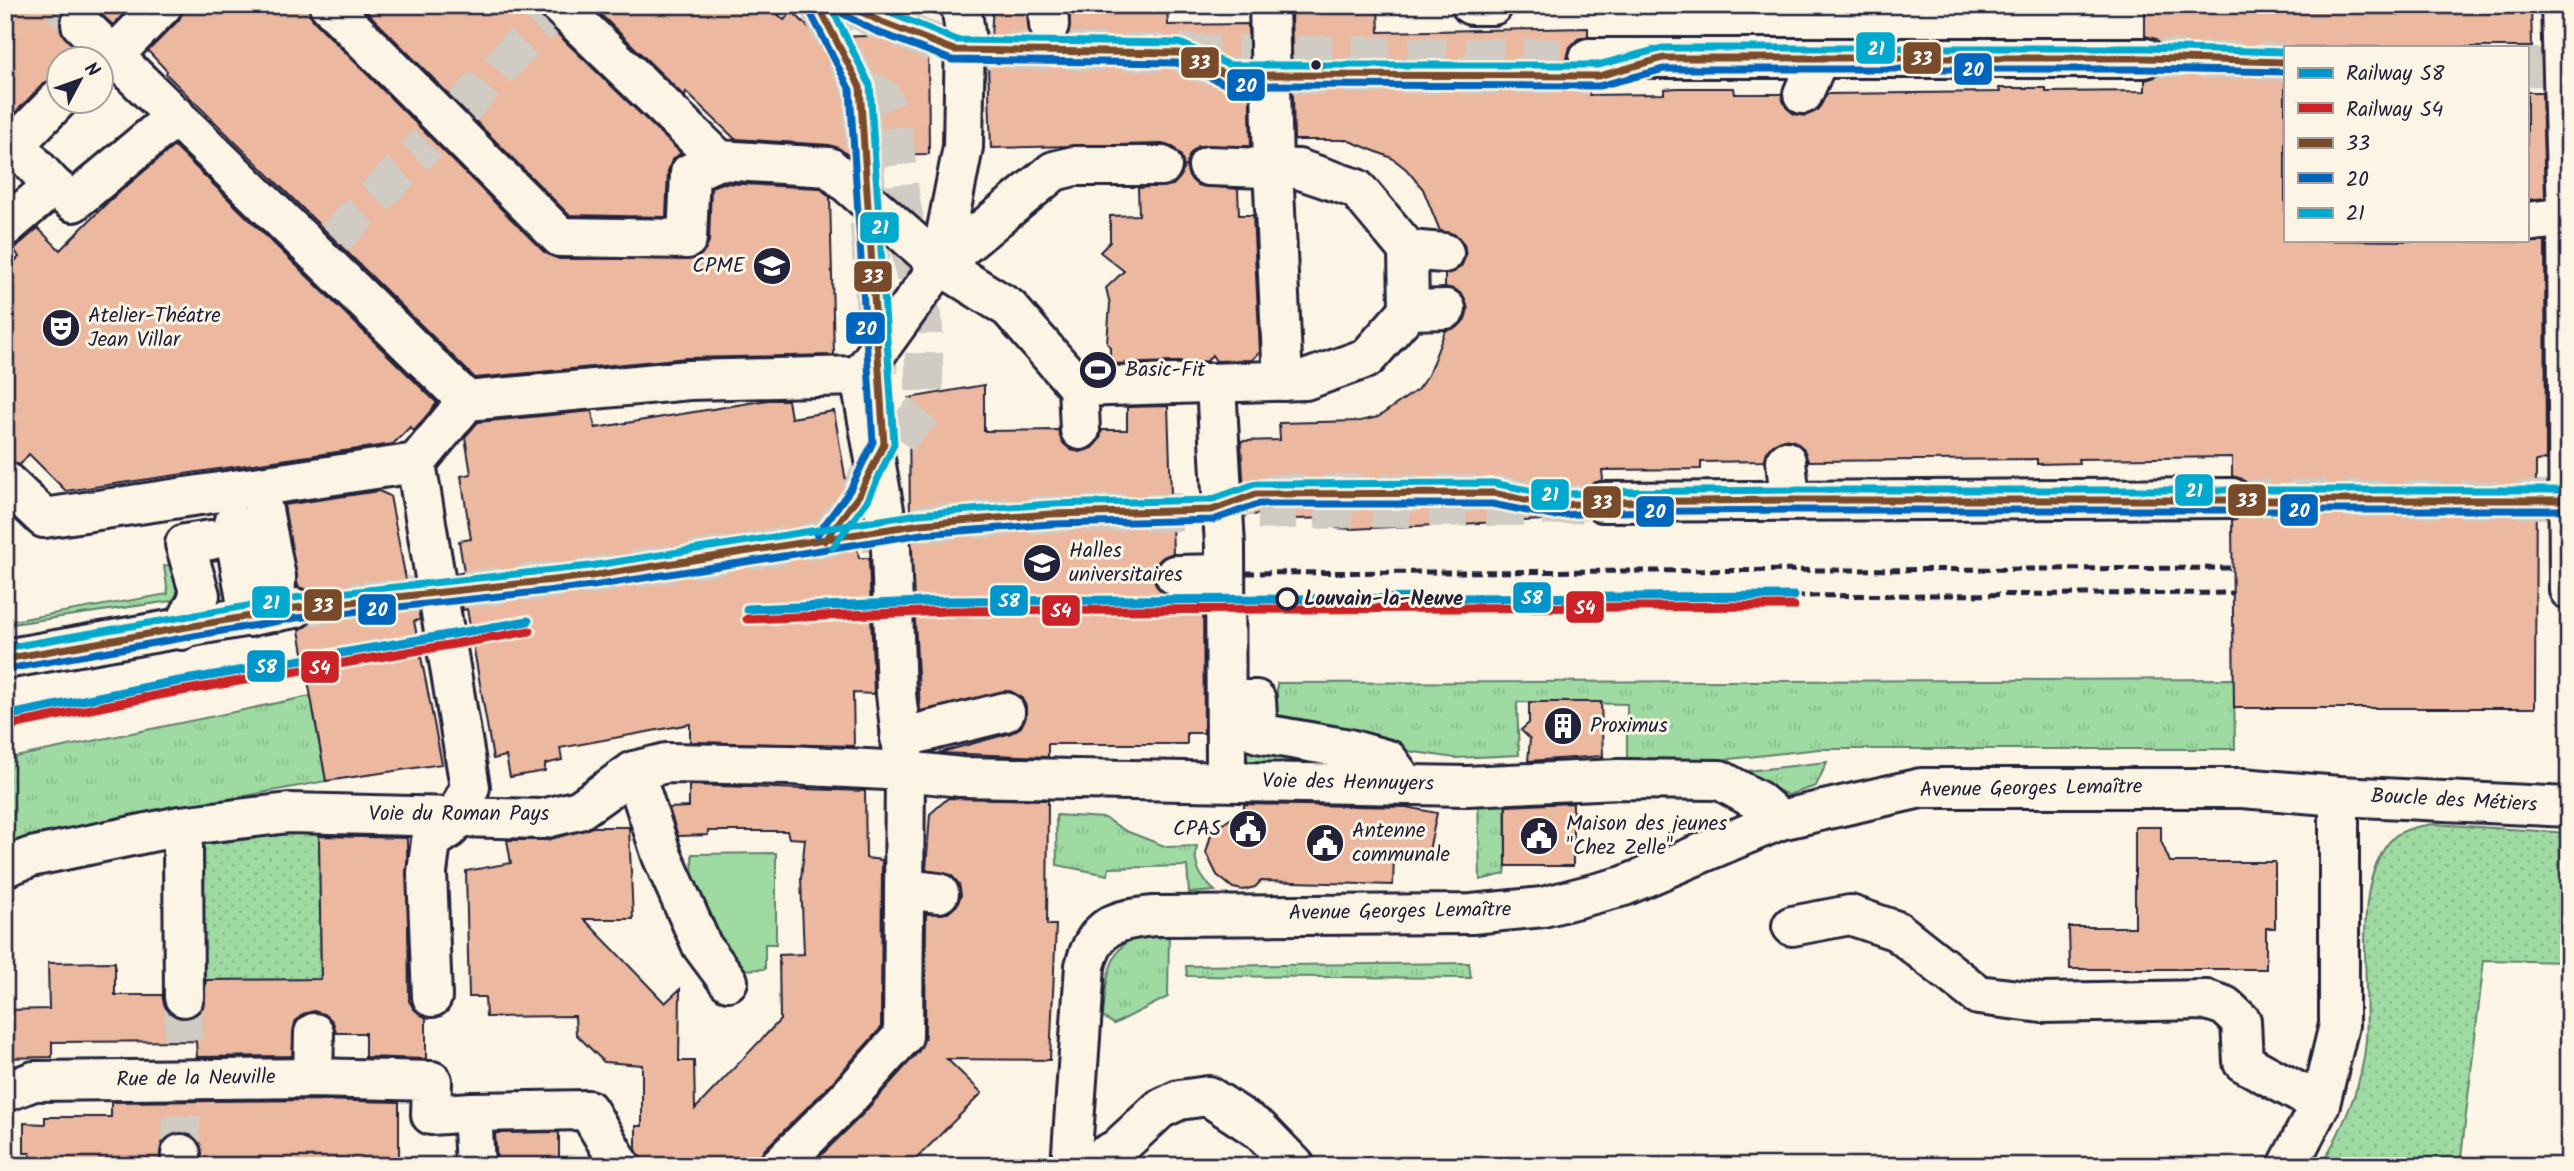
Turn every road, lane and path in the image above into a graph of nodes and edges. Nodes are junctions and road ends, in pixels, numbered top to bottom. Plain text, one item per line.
1 (163, 5) edge
2 (328, 5) edge
3 (961, 5) edge
4 (1269, 5) edge
5 (1471, 5) edge
6 (1493, 5) edge
7 (2561, 5) edge
8 (554, 9) edge
9 (81, 24) tunnel mouth
10 (97, 46) edge
11 (116, 48) edge
12 (2145, 58) tunnel mouth
13 (1589, 66) tunnel mouth
14 (116, 67) edge
15 (46, 112) edge
16 (176, 116) junction
17 (1290, 158) junction
18 (719, 160) junction
19 (1162, 166) dead end
20 (1208, 166) dead end
21 (53, 186) junction
22 (2567, 217) edge
23 (20, 222) edge
24 (2528, 222) edge
25 (940, 265) junction
26 (860, 376) junction
27 (1283, 382) junction
28 (1078, 387) junction
29 (1235, 390) junction
30 (467, 401) junction
31 (1080, 430) dead end
32 (1786, 461) dead end
33 (415, 463) junction
34 (45, 496) edge
35 (2232, 498) tunnel mouth
36 (1790, 500) junction
37 (1603, 502) tunnel mouth
38 (229, 524) junction
39 (1224, 574) junction
40 (1175, 575) dead end
41 (2569, 590) edge
42 (262, 615) junction
43 (182, 629) junction
44 (5, 659) edge
45 (1234, 700) dead end
46 (1004, 712) dead end
47 (903, 755) junction
48 (650, 767) junction
49 (1221, 781) junction
50 (1406, 785) junction
51 (2339, 796) junction
52 (2569, 807) edge
53 (1780, 820) junction
54 (454, 821) junction
55 (180, 826) junction
56 (5, 867) edge
57 (1792, 926) dead end
58 (728, 981) dead end
59 (184, 997) tunnel mouth
60 (432, 997) dead end
61 (314, 1032) dead end
62 (313, 1078) junction
63 (5, 1092) edge
64 (2320, 1104) junction
65 (474, 1140) edge
66 (619, 1147) edge
67 (779, 1166) edge
68 (1071, 1166) edge
69 (1086, 1166) edge
70 (1295, 1166) edge
71 (2288, 1166) edge

1 - 11 street
2 - 18 street
3 - 25 street
4 - 17 street
5 - 6 street
7 - 22 street
8 - 18 street
9 - 10 street
12 - 13 street
14 - 16 street
15 - 21 street
16 - 21 street
16 - 30 street
17 - 20 street
17 - 27 street
17 - 27 street
18 - 25 street
19 - 25 street
21 - 23 street
22 - 24 street
22 - 41 street
25 - 26 street
25 - 28 street
26 - 30 street
26 - 47 street
27 - 29 street
28 - 29 street
28 - 31 street
29 - 39 street
30 - 33 street
32 - 36 street
33 - 34 street
33 - 54 street
35 - 36 street
36 - 37 street
38 - 42 street
38 - 42 street
38 - 43 street
39 - 40 street
39 - 49 street
42 - 43 street
43 - 44 street
45 - 50 street
46 - 47 street
47 - 48 street
47 - 49 street, Voie des Hennuyers
47 - 67 street
48 - 54 street, Voie du Roman Pays
48 - 58 street
49 - 50 street, Voie des Hennuyers
50 - 53 street, Voie des Hennuyers
51 - 52 street, Boucle des Métiers
51 - 53 street, Avenue Georges Lemaître
51 - 64 street
53 - 68 street, Avenue Georges Lemaître
54 - 55 street, Voie du Roman Pays
54 - 60 street
55 - 56 street, Voie du Roman Pays
55 - 59 street
57 - 64 street
61 - 62 street
62 - 63 street, Rue de la Neuville
62 - 65 street, Rue de la Neuville
64 - 71 street
65 - 66 street
69 - 70 street

